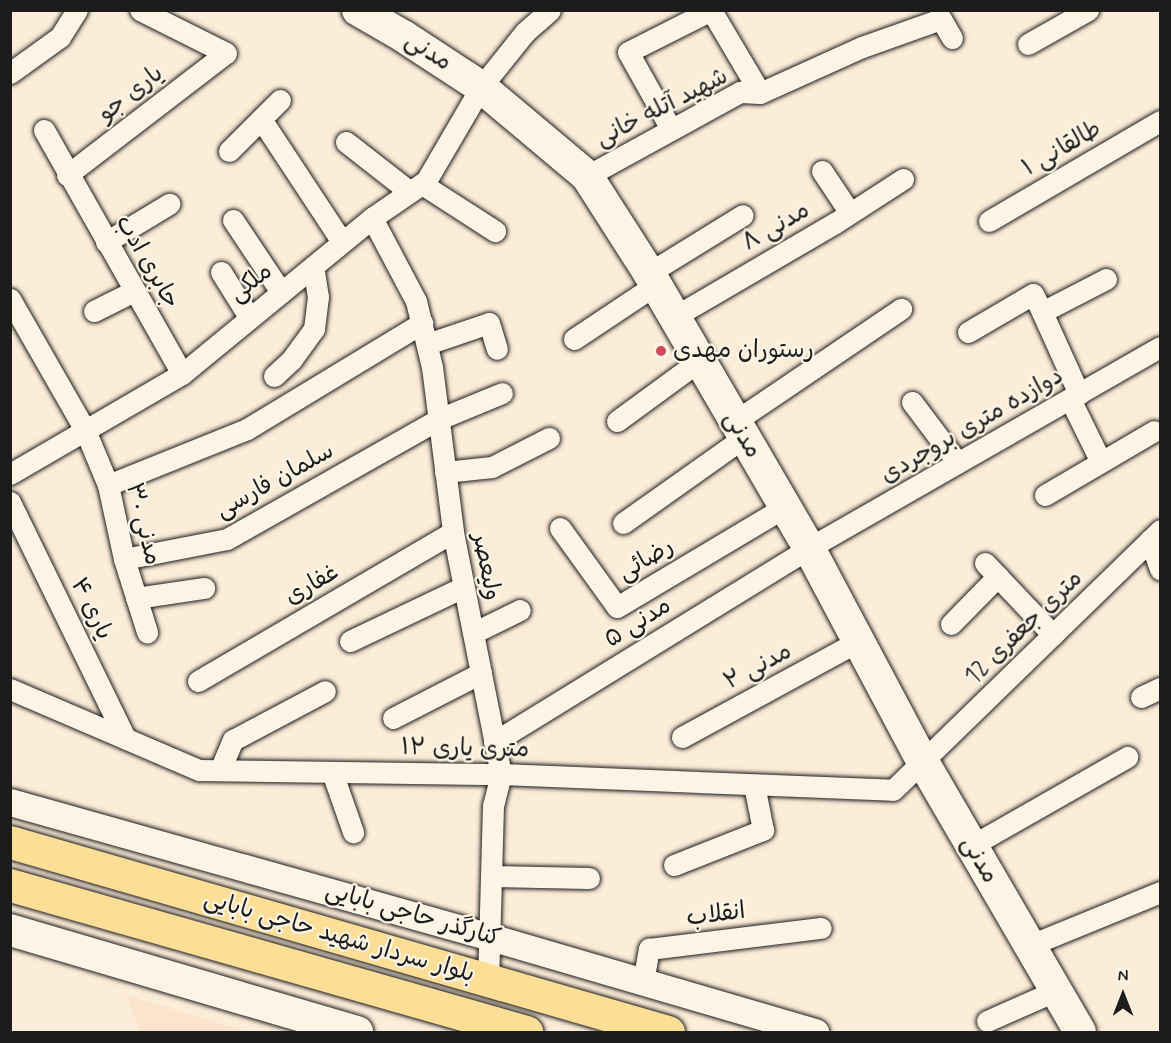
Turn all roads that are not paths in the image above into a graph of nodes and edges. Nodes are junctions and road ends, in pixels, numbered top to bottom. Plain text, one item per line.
1 (140, 10) edge
2 (358, 10) edge
3 (550, 10) edge
4 (1088, 10) edge
5 (706, 13) edge
6 (68, 15) edge
7 (952, 38) dead end
8 (1028, 44) dead end
9 (10, 73) edge
10 (481, 87) junction
11 (760, 93) junction
12 (280, 100) dead end
13 (261, 119) junction
14 (1161, 121) edge
15 (671, 129) junction
16 (44, 130) dead end
17 (346, 142) dead end
18 (229, 151) dead end
19 (822, 171) dead end
20 (67, 175) junction
21 (586, 176) junction
22 (903, 179) dead end
23 (416, 188) junction
24 (169, 204) dead end
25 (850, 213) junction
26 (743, 215) dead end
27 (372, 218) junction
28 (233, 220) dead end
29 (989, 221) dead end
30 (495, 231) dead end
31 (106, 242) junction
32 (342, 242) junction
33 (313, 266) junction
34 (221, 272) dead end
35 (652, 279) junction
36 (1106, 279) dead end
37 (134, 291) junction
38 (281, 292) junction
39 (10, 299) edge
40 (901, 309) dead end
41 (94, 310) dead end
42 (1042, 312) junction
43 (249, 317) junction
44 (674, 317) junction
45 (422, 323) junction
46 (968, 332) dead end
47 (574, 339) dead end
48 (427, 344) junction
49 (1161, 347) edge
50 (497, 349) dead end
51 (699, 361) junction
52 (182, 374) junction
53 (274, 376) dead end
54 (502, 393) dead end
55 (1074, 397) junction
56 (912, 402) dead end
57 (439, 420) junction
58 (617, 421) dead end
59 (85, 430) junction
60 (739, 430) junction
61 (1154, 431) dead end
62 (549, 438) dead end
63 (1101, 462) junction
64 (958, 463) junction
65 (445, 472) junction
66 (10, 474) edge
67 (108, 485) junction
68 (1045, 495) dead end
69 (10, 502) edge
70 (785, 507) junction
71 (622, 523) dead end
72 (560, 528) dead end
73 (453, 532) junction
74 (1155, 535) edge
75 (809, 548) junction
76 (124, 559) junction
77 (1161, 569) edge
78 (464, 587) junction
79 (204, 588) dead end
80 (136, 598) junction
81 (520, 610) dead end
82 (951, 624) dead end
83 (147, 632) dead end
84 (473, 633) junction
85 (1053, 635) junction
86 (350, 641) dead end
87 (859, 641) junction
88 (481, 674) junction
89 (198, 681) dead end
90 (1161, 688) edge
91 (11, 689) edge
92 (326, 691) dead end
93 (1141, 697) dead end
94 (393, 718) dead end
95 (682, 737) dead end
96 (125, 738) junction
97 (494, 742) junction
98 (1127, 757) dead end
99 (923, 762) junction
100 (220, 770) junction
101 (332, 772) junction
102 (501, 774) junction
103 (754, 784) junction
104 (10, 802) edge
105 (353, 831) dead end
106 (10, 842) edge
107 (971, 846) junction
108 (674, 865) dead end
109 (491, 876) junction
110 (589, 878) dead end
111 (10, 885) edge
112 (1161, 892) edge
113 (821, 928) dead end
114 (10, 930) edge
115 (489, 937) junction
116 (1028, 946) junction
117 (488, 981) junction
118 (643, 982) junction
119 (1057, 990) junction
120 (571, 1019) edge
121 (987, 1021) dead end
122 (357, 1032) edge
123 (526, 1032) edge
124 (668, 1032) edge
125 (815, 1032) edge
126 (1080, 1032) edge

1 - 20 street, یاری جو
2 - 10 main road, مدنی
3 - 10 street, ملکی
4 - 8 street
5 - 11 street
5 - 15 street
6 - 9 street
7 - 11 street, شهید آتله خانی
10 - 21 main road, مدنی
10 - 23 street, ملکی
11 - 15 street, شهید آتله خانی
12 - 13 street
13 - 18 street
13 - 32 street
14 - 29 street, طالقانی ۱
15 - 21 street, شهید آتله خانی
16 - 20 street, جابری ادب
17 - 23 street
19 - 25 street
20 - 31 street, جابری ادب
21 - 35 main road, مدنی
22 - 25 street, مدنی ۸
23 - 27 street, ملکی
23 - 30 street
24 - 31 street
25 - 44 street, مدنی ۸
26 - 35 street
27 - 32 street, ملکی
27 - 45 street, ولیعصر
28 - 38 street
31 - 37 street, جابری ادب
32 - 33 street, ملکی
33 - 38 street, ملکی
33 - 53 street
34 - 43 street
35 - 44 main road, مدنی
35 - 47 street
36 - 42 street
37 - 41 street
37 - 52 street, جابری ادب
38 - 43 street, ملکی
39 - 59 street, مدنی ۳۰
40 - 60 street
42 - 46 street
42 - 55 street
43 - 52 street, ملکی
44 - 51 main road, مدنی
45 - 48 street, ولیعصر
45 - 67 street
48 - 50 street
48 - 57 street, ولیعصر
49 - 55 street, دوازده متری بروجردی
51 - 58 street
51 - 60 main road, مدنی
52 - 59 street, ملکی
54 - 57 street, سلمان فارسی
55 - 63 street
55 - 64 street, دوازده متری بروجردی
56 - 64 street
57 - 65 street, ولیعصر
57 - 76 street, سلمان فارسی
59 - 66 street, ملکی
59 - 67 street, مدنی ۳۰
60 - 70 main road, مدنی
60 - 71 street
61 - 63 street
62 - 65 street
63 - 68 street
64 - 75 street, دوازده متری بروجردی
65 - 73 street, ولیعصر
67 - 76 street, مدنی ۳۰
69 - 96 street, یاری ۴
70 - 72 street, رضائی
70 - 75 main road, مدنی
73 - 78 street, ولیعصر
73 - 89 street, غفاری
74 - 77 street
74 - 85 street, 12 متری جعفری
75 - 87 main road, مدنی
75 - 97 street, مدنی ۵
76 - 80 street, مدنی ۳۰
78 - 84 street, ولیعصر
78 - 86 street
79 - 80 street
80 - 83 street, مدنی ۳۰
81 - 84 street
82 - 85 street
84 - 88 street, ولیعصر
85 - 99 street, 12 متری جعفری
87 - 95 street, مدنی ۲
87 - 99 main road, مدنی
88 - 94 street
88 - 97 street, ولیعصر
90 - 93 street
91 - 96 street, ۱۲ متری یاری
92 - 100 street
96 - 100 street, ۱۲ متری یاری
97 - 102 street, ولیعصر
98 - 107 street
99 - 103 street, ۱۲ متری یاری
99 - 107 main road, مدنی
100 - 101 street, ۱۲ متری یاری
101 - 102 street, ۱۲ متری یاری
101 - 105 street
102 - 103 street, ۱۲ متری یاری
102 - 109 street, ولیعصر
103 - 108 street
104 - 115 street, کنارگذر حاجی بابایی
106 - 117 highway, بلوار سردار شهید حاجی بابایی
107 - 116 main road, مدنی
109 - 110 street
109 - 115 street, ولیعصر
111 - 123 highway, بلوار سردار شهید حاجی بابایی
112 - 116 street
113 - 118 street, انقلاب
114 - 122 main road
115 - 117 street, ولیعصر
115 - 118 street, کنارگذر حاجی بابایی
116 - 119 main road, مدنی
117 - 120 highway, بلوار سردار شهید حاجی بابایی
118 - 125 street, کنارگذر حاجی بابایی
119 - 121 street
119 - 126 main road, مدنی
120 - 124 highway, بلوار سردار شهید حاجی بابایی

